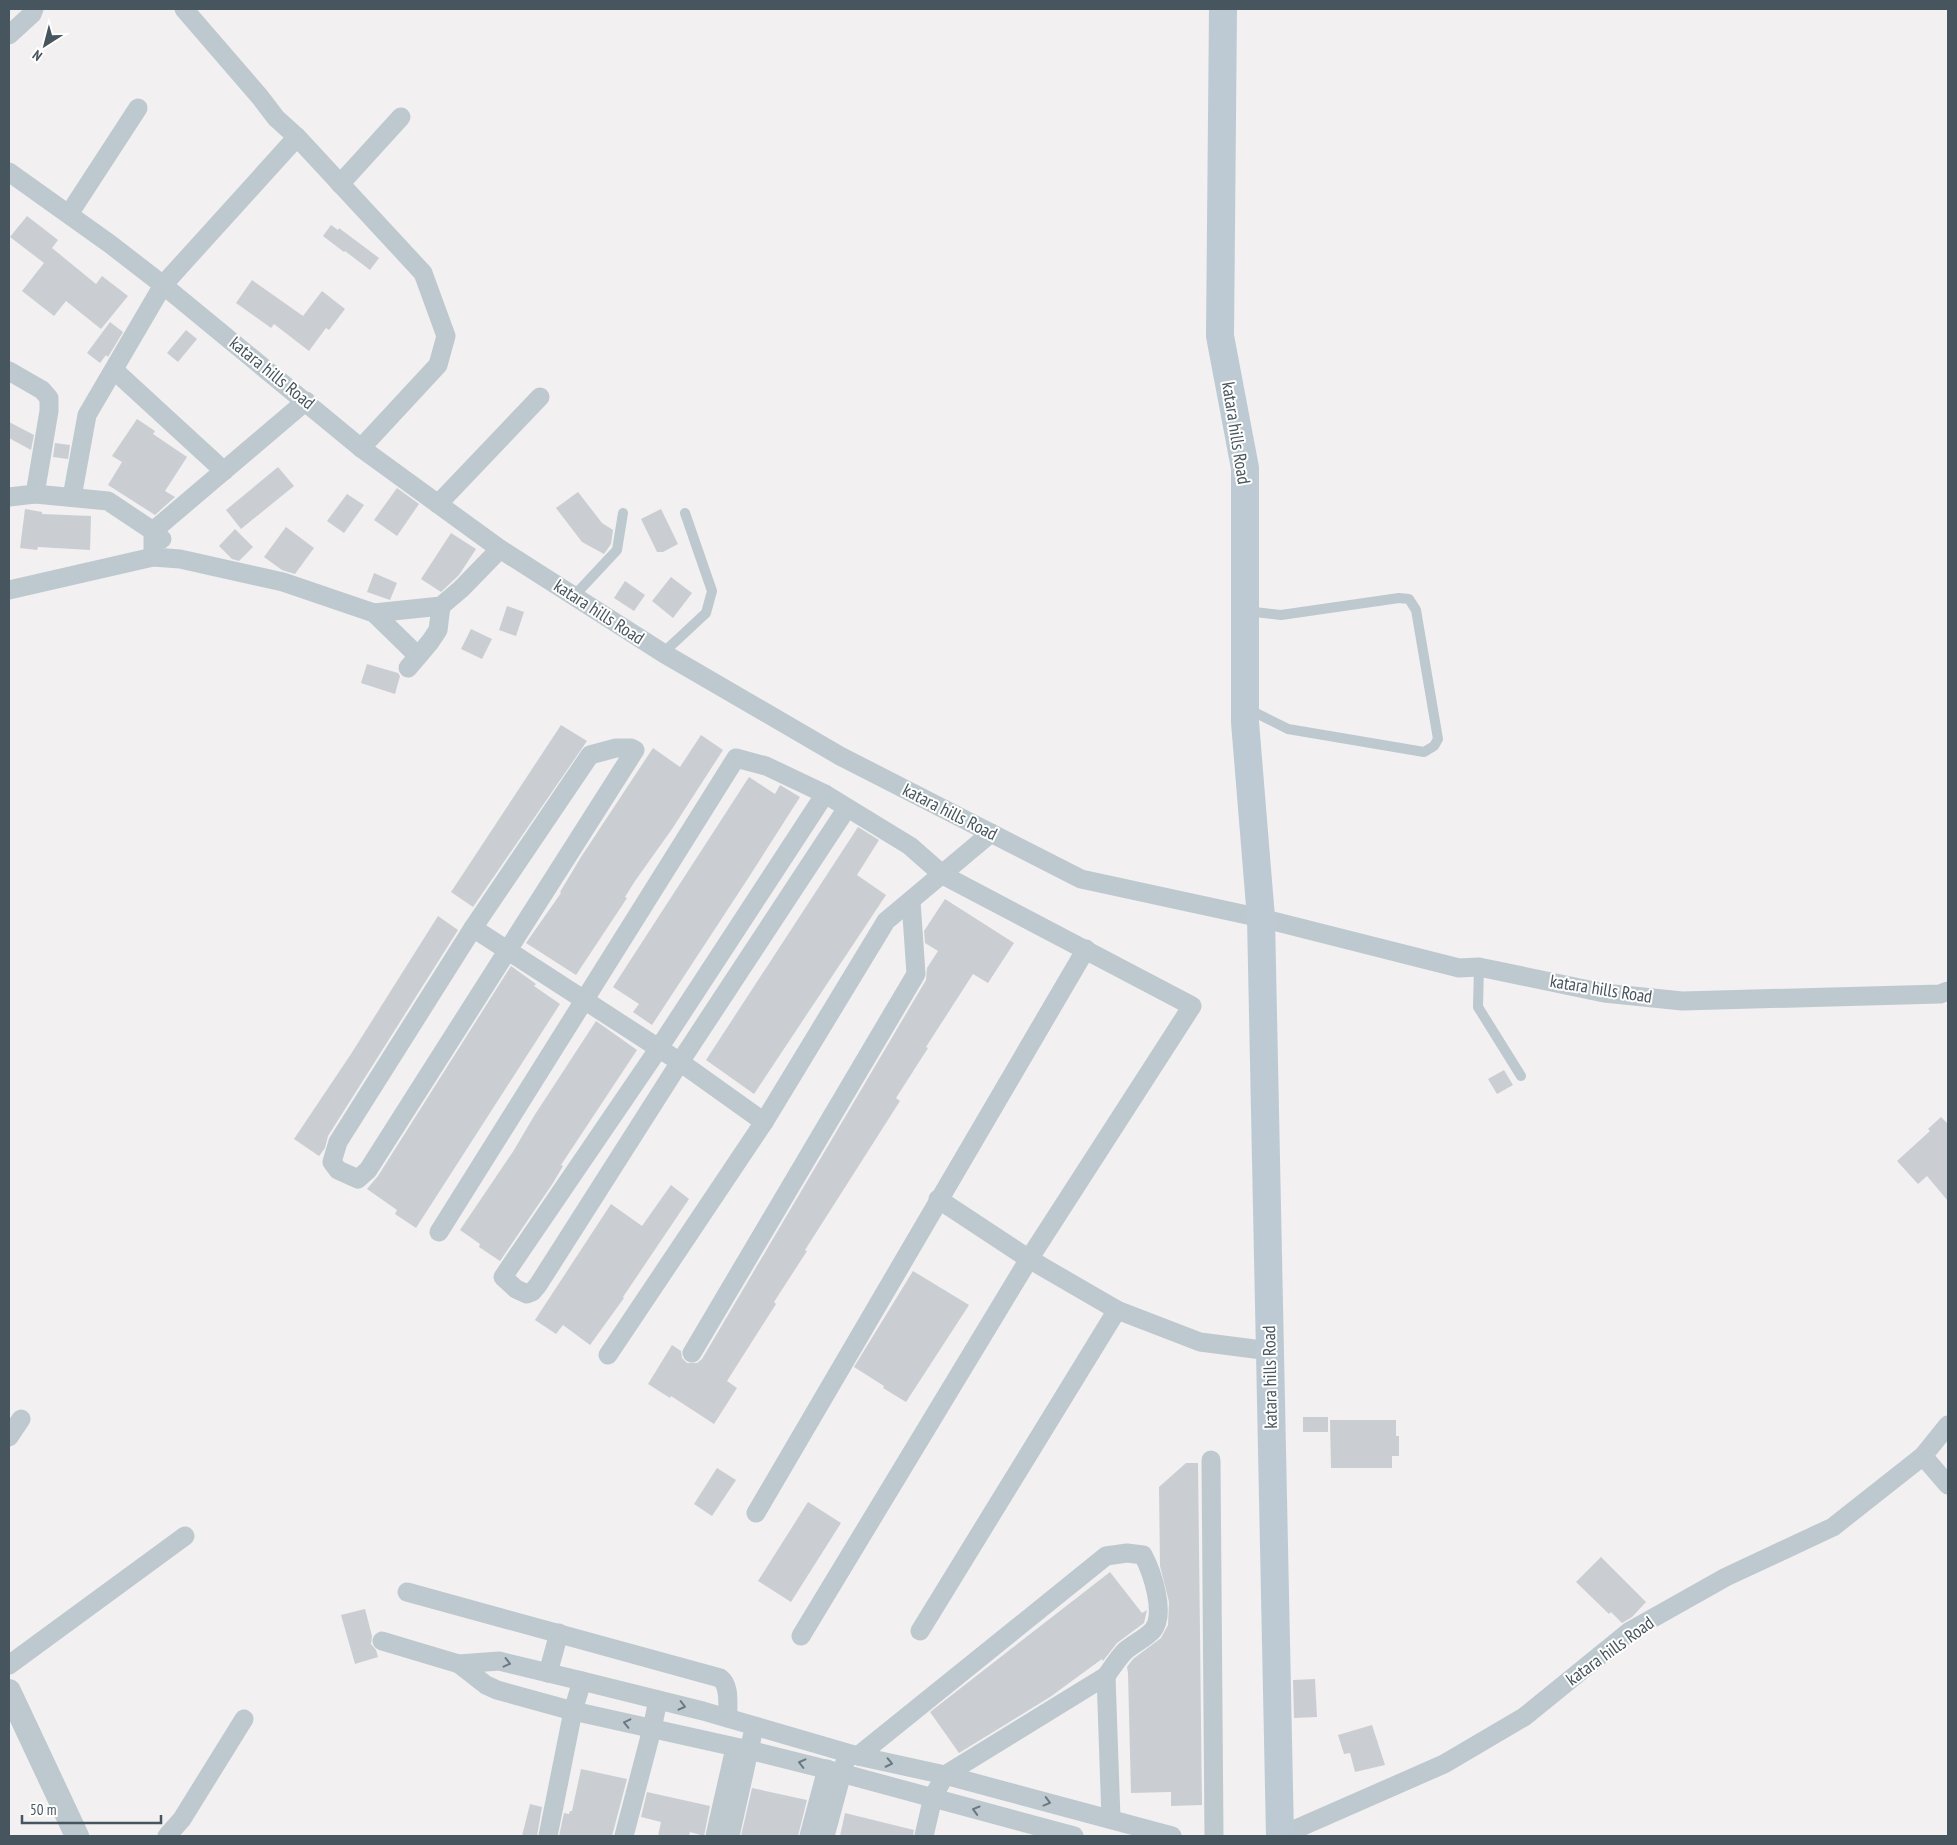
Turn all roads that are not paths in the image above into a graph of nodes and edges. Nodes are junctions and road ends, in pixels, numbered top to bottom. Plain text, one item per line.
1 (34, 9) edge
2 (184, 9) edge
3 (1223, 9) edge
4 (9, 35) edge
5 (138, 108) dead end
6 (402, 116) dead end
7 (296, 137) junction
8 (9, 172) edge
9 (340, 184) junction
10 (69, 214) junction
11 (163, 285) junction
12 (114, 370) junction
13 (9, 371) edge
14 (540, 397) dead end
15 (306, 401) junction
16 (361, 448) junction
17 (224, 471) junction
18 (35, 494) junction
19 (72, 496) junction
20 (9, 497) edge
21 (438, 504) junction
22 (623, 513) dead end
23 (685, 513) dead end
24 (154, 530) junction
25 (500, 549) junction
26 (153, 557) junction
27 (180, 559) junction
28 (9, 590) edge
29 (574, 596) junction
30 (441, 606) junction
31 (1245, 611) junction
32 (374, 613) junction
33 (663, 653) junction
34 (1245, 708) junction
35 (825, 794) junction
36 (847, 808) junction
37 (991, 833) junction
38 (943, 875) junction
39 (911, 901) junction
40 (1261, 918) junction
41 (473, 928) junction
42 (1086, 949) junction
43 (508, 950) junction
44 (1479, 968) junction
45 (1948, 991) edge
46 (584, 999) junction
47 (659, 1048) junction
48 (680, 1062) junction
49 (1521, 1076) dead end
50 (764, 1122) junction
51 (938, 1199) junction
52 (439, 1232) dead end
53 (1029, 1259) junction
54 (1118, 1310) junction
55 (1270, 1351) junction
56 (692, 1352) dead end
57 (608, 1355) dead end
58 (21, 1419) dead end
59 (1948, 1425) edge
60 (9, 1437) edge
61 (1923, 1456) junction
62 (1211, 1460) dead end
63 (1948, 1485) edge
64 (756, 1513) dead end
65 (185, 1536) dead end
66 (407, 1592) dead end
67 (920, 1631) dead end
68 (559, 1633) junction
69 (801, 1636) dead end
70 (382, 1640) dead end
71 (459, 1664) junction
72 (9, 1665) edge
73 (548, 1674) junction
74 (1106, 1676) junction
75 (582, 1681) junction
76 (9, 1691) edge
77 (658, 1700) junction
78 (573, 1711) junction
79 (728, 1718) junction
80 (244, 1719) dead end
81 (755, 1726) junction
82 (652, 1729) junction
83 (742, 1749) junction
84 (852, 1755) junction
85 (834, 1771) junction
86 (944, 1775) junction
87 (1026, 1796) junction
88 (933, 1797) junction
89 (1111, 1819) junction
90 (1017, 1829) edge
91 (77, 1836) edge
92 (167, 1836) edge
93 (548, 1836) edge
94 (624, 1836) edge
95 (715, 1836) edge
96 (730, 1836) edge
97 (809, 1836) edge
98 (825, 1836) edge
99 (924, 1836) edge
100 (1074, 1836) edge
101 (1172, 1836) edge
102 (1214, 1836) edge
103 (1280, 1836) edge

1 - 4 street
2 - 7 street
3 - 31 main road, katara hills Road
5 - 10 street
6 - 9 street
7 - 9 street
7 - 11 street
8 - 10 street, katara hills Road
9 - 16 street
10 - 11 street, katara hills Road
11 - 12 street
11 - 15 street, katara hills Road
12 - 17 street
12 - 19 street
13 - 18 street
14 - 21 street
15 - 16 street, katara hills Road
15 - 17 street
16 - 21 street, katara hills Road
17 - 24 street
18 - 19 street
18 - 20 street
19 - 24 street
21 - 25 street, katara hills Road
22 - 29 lane
23 - 33 lane
24 - 26 street
24 - 27 street
25 - 29 street, katara hills Road
25 - 30 street
26 - 27 street
26 - 28 street
27 - 32 street
29 - 33 street, katara hills Road
30 - 32 street
30 - 32 street
31 - 34 main road, katara hills Road
31 - 34 lane
33 - 37 street, katara hills Road
34 - 40 main road, katara hills Road
35 - 36 street
35 - 46 street
35 - 47 street
36 - 38 street
36 - 48 street
37 - 38 street
37 - 40 street, katara hills Road
38 - 39 street
38 - 42 street
39 - 50 street
39 - 56 street
40 - 44 street, katara hills Road
40 - 55 main road, katara hills Road
41 - 43 street
41 - 43 street
41 - 43 street
42 - 51 street
42 - 53 street
43 - 46 street
44 - 45 street, katara hills Road
44 - 49 lane
46 - 47 street
46 - 52 street
47 - 48 street
47 - 48 street
48 - 50 street
50 - 57 street
51 - 53 street
51 - 64 street
53 - 54 street
53 - 69 street
54 - 55 street
54 - 67 street
55 - 103 main road, katara hills Road
58 - 60 street
59 - 61 street, katara hills Road
61 - 63 street
61 - 103 street, katara hills Road
62 - 102 street
65 - 72 street
66 - 68 street
68 - 73 street
68 - 79 street
70 - 71 street
71 -> 73 street
71 - 78 street
73 - 75 street
74 - 84 street
74 - 86 street
74 - 89 street
75 - 77 street
75 - 78 street
76 - 91 street
77 -> 79 street
77 - 82 street
82 -> 78 street
78 - 93 street
79 - 81 street
80 - 92 street
81 - 83 street
81 - 84 street
82 - 83 street
82 - 94 street
85 -> 83 street
83 - 95 street
83 - 96 street
84 - 85 street
84 -> 86 street
85 - 88 street
85 - 97 street
85 - 98 street
86 - 87 street
86 - 88 street
87 -> 89 street
87 - 90 street
90 -> 88 street
88 - 99 street
89 - 101 street
90 - 100 street

